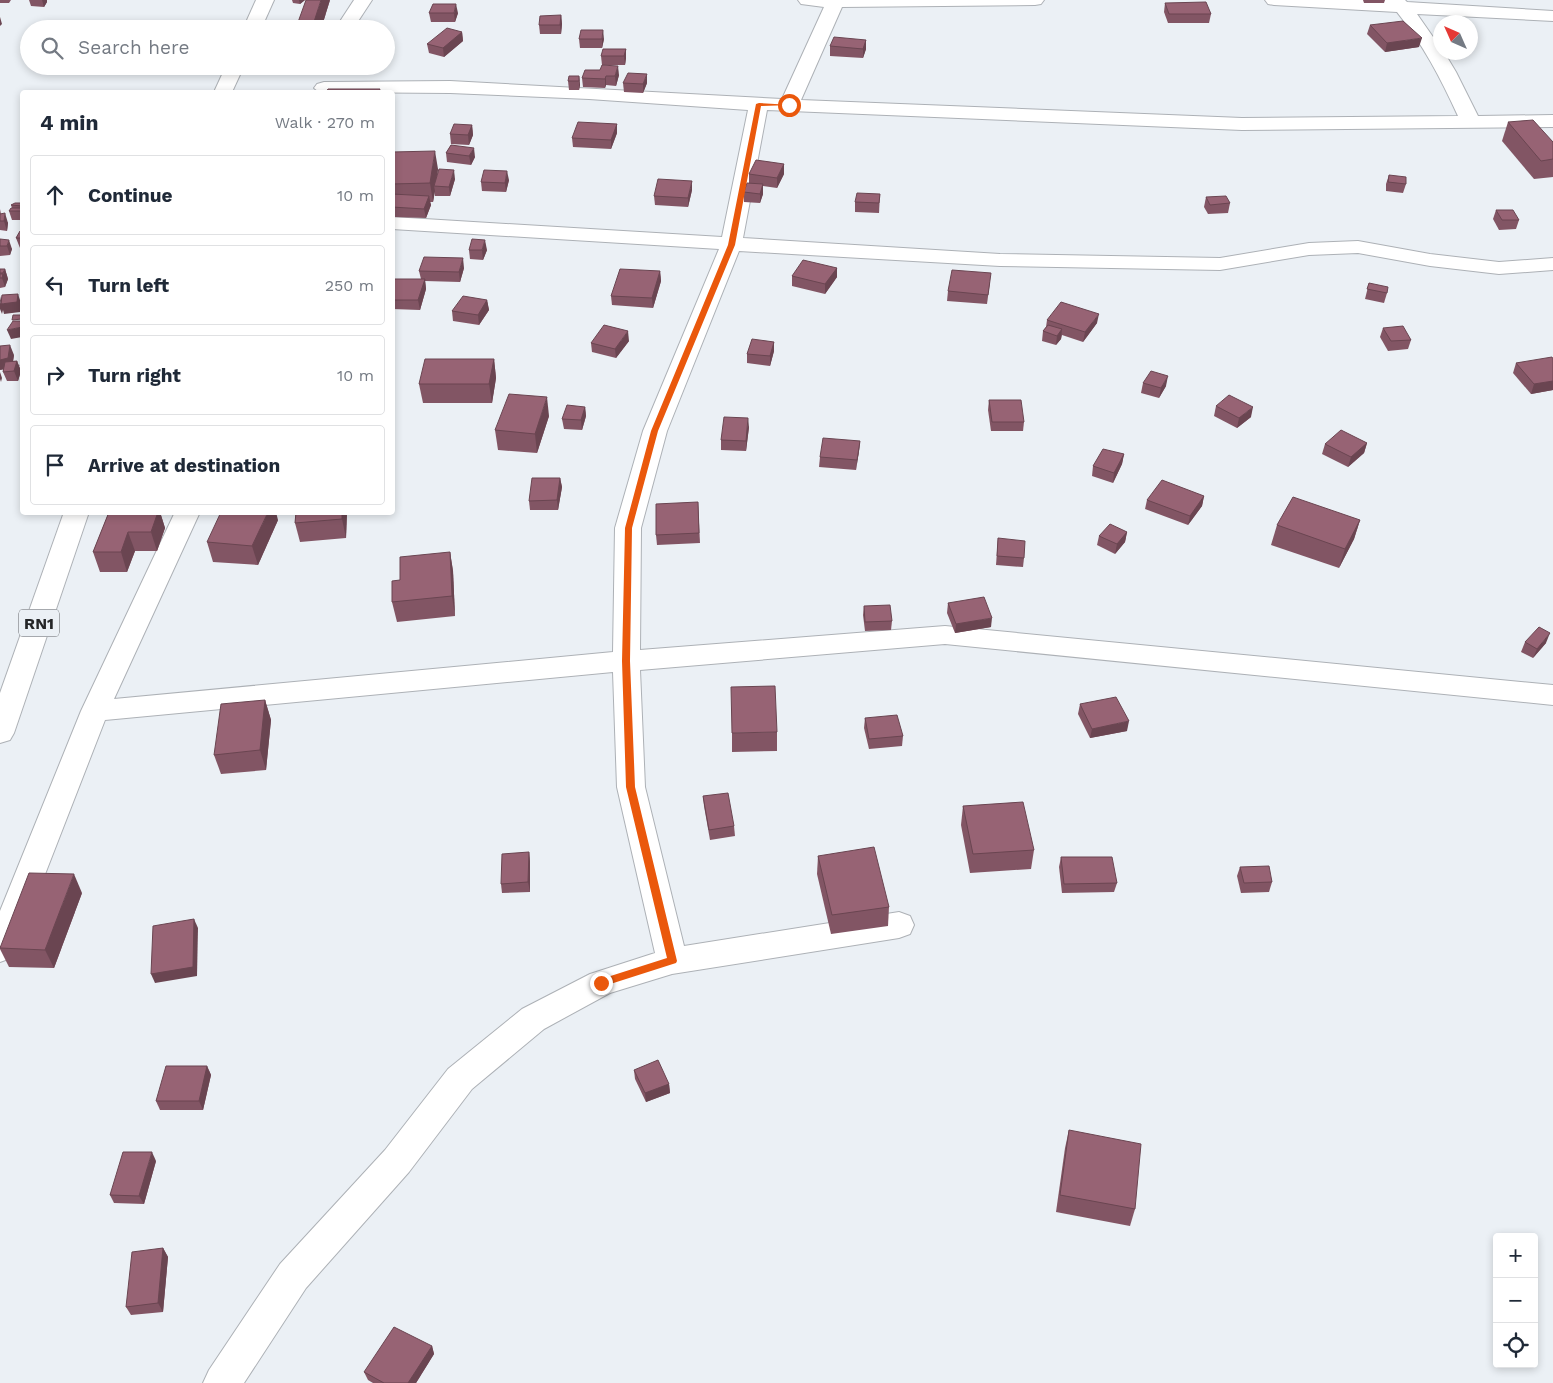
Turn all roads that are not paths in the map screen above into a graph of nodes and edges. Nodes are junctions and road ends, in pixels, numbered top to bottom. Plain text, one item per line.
1 (265, 0) edge
2 (363, 0) edge
3 (807, 0) edge
4 (1036, 0) edge
5 (1274, 0) edge
6 (835, 2) junction
7 (1398, 4) edge
8 (1553, 16) edge
9 (256, 20) edge
10 (350, 20) edge
11 (231, 75) edge
12 (328, 75) edge
13 (224, 90) edge
14 (323, 90) edge
15 (759, 104) junction
16 (789, 105) junction
17 (1553, 121) edge
18 (1471, 122) junction
19 (395, 223) edge
20 (731, 245) junction
21 (1553, 264) edge
22 (76, 515) edge
23 (187, 515) edge
24 (626, 661) junction
25 (1553, 695) edge
26 (95, 711) junction
27 (0, 733) edge
28 (899, 925) dead end
29 (0, 949) edge
30 (672, 961) junction
31 (222, 1383) edge

1 - 9 main road
2 - 10 main road
3 - 6 main road
4 - 6 main road
5 - 7 main road
6 - 16 main road
7 - 8 main road
7 - 18 main road
11 - 13 main road
12 - 14 main road
14 - 15 main road
15 - 16 main road
15 - 20 main road
16 - 18 main road
17 - 18 main road
19 - 20 main road
20 - 21 main road
20 - 24 main road
22 - 27 main road, RN1
23 - 26 main road
24 - 25 main road
24 - 26 main road
24 - 30 main road
26 - 29 main road
28 - 30 main road
30 - 31 main road

